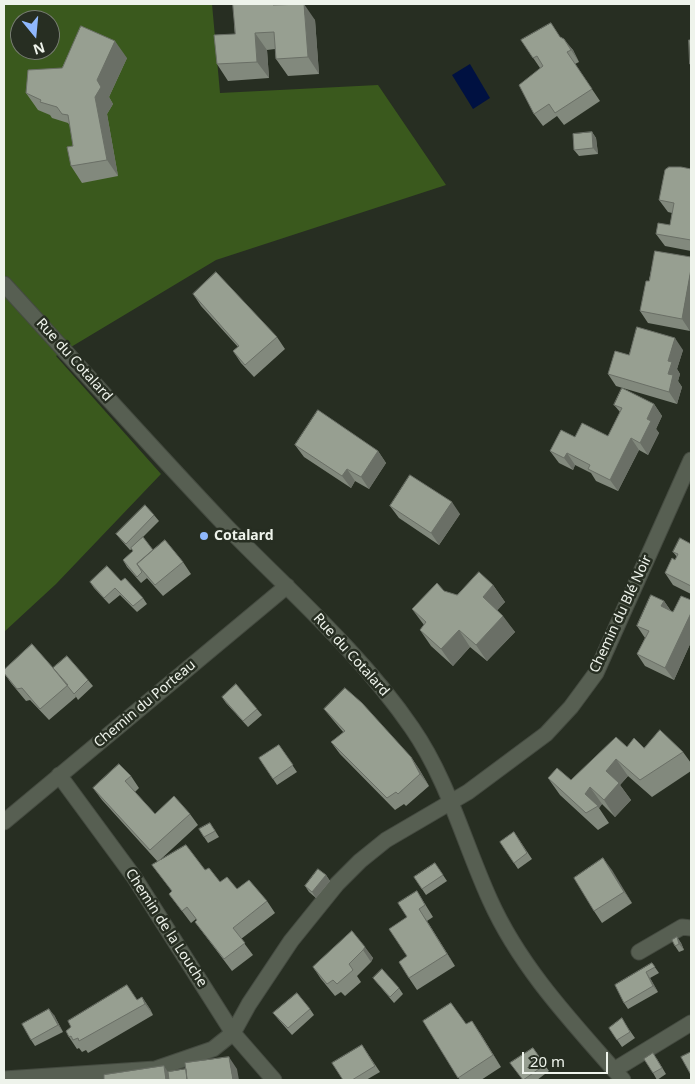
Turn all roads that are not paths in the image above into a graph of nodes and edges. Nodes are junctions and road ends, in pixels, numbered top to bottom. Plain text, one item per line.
1 (4, 284) edge
2 (691, 460) edge
3 (287, 586) junction
4 (59, 775) junction
5 (451, 802) junction
6 (4, 822) edge
7 (691, 928) edge
8 (639, 952) dead end
9 (691, 1023) edge
10 (233, 1033) junction
11 (619, 1075) edge
12 (4, 1079) edge
13 (274, 1080) edge

1 - 3 street, Rue du Cotalard
2 - 5 street, Chemin du Blé Noir
3 - 4 street, Chemin du Porteau
3 - 5 street, Rue du Cotalard
4 - 6 street, Chemin du Porteau
4 - 10 street, Chemin de la Louche
5 - 10 street, Chemin du Blé Noir
5 - 11 street, Rue du Cotalard
7 - 8 street
9 - 11 street
10 - 12 street
10 - 13 street, Chemin de la Louche

